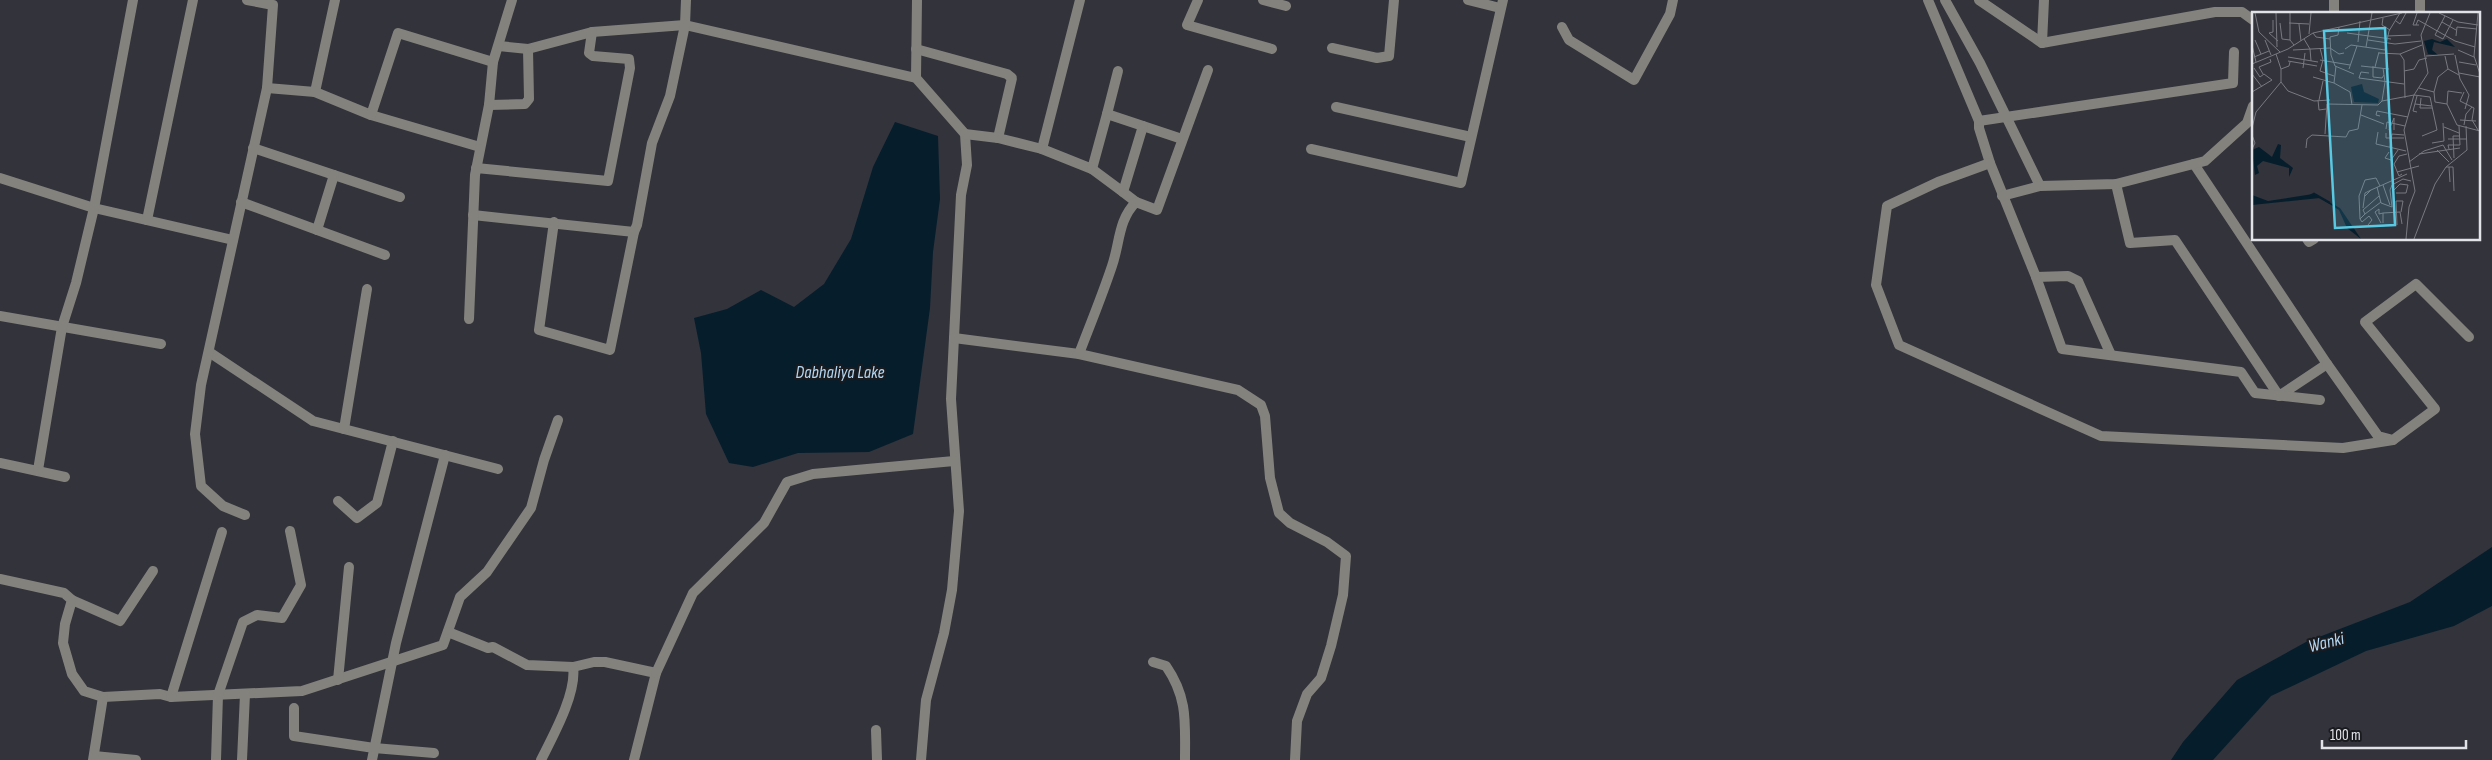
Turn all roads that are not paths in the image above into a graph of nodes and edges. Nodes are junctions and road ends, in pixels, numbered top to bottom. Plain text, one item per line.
1 (133, 0) edge
2 (193, 0) edge
3 (247, 0) edge
4 (336, 0) edge
5 (512, 0) edge
6 (686, 0) edge
7 (917, 0) edge
8 (1080, 0) edge
9 (1198, 0) edge
10 (1263, 0) edge
11 (1394, 0) edge
12 (1468, 0) edge
13 (1673, 0) edge
14 (1928, 0) edge
15 (1944, 0) edge
16 (1979, 0) edge
17 (2044, 0) edge
18 (1502, 4) edge
19 (1286, 6) dead end
20 (2252, 19) edge
21 (685, 25) junction
22 (1562, 27) dead end
23 (592, 32) junction
24 (2042, 43) junction
25 (499, 46) junction
26 (916, 48) junction
27 (1332, 48) dead end
28 (528, 49) junction
29 (1272, 49) dead end
30 (2234, 52) dead end
31 (492, 62) junction
32 (1208, 70) dead end
33 (1118, 71) dead end
34 (916, 78) junction
35 (266, 88) junction
36 (315, 92) junction
37 (489, 104) junction
38 (1336, 107) dead end
39 (2252, 109) edge
40 (1106, 114) junction
41 (371, 115) junction
42 (2006, 116) junction
43 (1979, 121) junction
44 (1142, 126) junction
45 (965, 134) junction
46 (1471, 136) junction
47 (998, 138) junction
48 (1182, 139) junction
49 (480, 146) junction
50 (253, 148) junction
51 (1042, 149) junction
52 (1311, 149) dead end
53 (1990, 163) junction
54 (2194, 164) junction
55 (476, 168) junction
56 (1092, 169) junction
57 (334, 175) junction
58 (0, 178) edge
59 (2116, 184) junction
60 (2040, 186) junction
61 (1124, 192) junction
62 (2002, 196) junction
63 (400, 197) dead end
64 (242, 202) junction
65 (1136, 202) junction
66 (94, 208) junction
67 (473, 215) junction
68 (147, 220) junction
69 (554, 222) junction
70 (317, 230) junction
71 (634, 232) junction
72 (233, 240) junction
73 (385, 255) dead end
74 (2036, 277) junction
75 (367, 289) dead end
76 (0, 316) edge
77 (469, 319) dead end
78 (62, 327) junction
79 (2469, 337) dead end
80 (954, 338) junction
81 (161, 344) dead end
82 (209, 352) junction
83 (1079, 354) junction
84 (2111, 355) junction
85 (2327, 364) junction
86 (2279, 396) junction
87 (2320, 400) dead end
88 (558, 420) dead end
89 (344, 429) junction
90 (2394, 440) junction
91 (392, 441) junction
92 (445, 455) junction
93 (954, 461) junction
94 (0, 463) edge
95 (498, 469) dead end
96 (38, 470) junction
97 (64, 477) dead end
98 (338, 500) dead end
99 (245, 514) dead end
100 (290, 531) dead end
101 (222, 532) dead end
102 (350, 567) dead end
103 (153, 571) dead end
104 (0, 579) edge
105 (72, 600) junction
106 (448, 632) junction
107 (394, 661) junction
108 (1153, 662) dead end
109 (573, 667) junction
110 (656, 673) junction
111 (338, 680) junction
112 (246, 694) junction
113 (218, 695) junction
114 (102, 697) junction
115 (171, 697) junction
116 (294, 708) dead end
117 (876, 730) dead end
118 (374, 748) junction
119 (434, 753) dead end
120 (93, 758) edge
121 (136, 760) edge
122 (216, 760) edge
123 (242, 760) edge
124 (372, 760) edge
125 (541, 760) edge
126 (634, 760) edge
127 (877, 760) edge
128 (921, 760) edge
129 (1185, 760) edge
130 (1295, 760) edge

1 - 66 street
2 - 68 street
3 - 35 street
4 - 36 street
5 - 25 street
6 - 21 street
7 - 26 street
8 - 51 street
9 - 29 street
10 - 19 street
11 - 27 street
12 - 18 street
13 - 22 street
14 - 43 street
15 - 42 street
16 - 24 street
17 - 24 street
18 - 46 street
20 - 24 street
21 - 23 street
21 - 34 street
21 - 71 street
23 - 28 street
23 - 55 street
25 - 28 street
25 - 31 street
26 - 34 street
26 - 47 street
28 - 37 street
30 - 42 street
31 - 37 street
31 - 41 street
32 - 48 street
33 - 40 street
34 - 45 street
35 - 36 street
35 - 50 street
36 - 41 street
37 - 49 street
38 - 46 street
39 - 54 street
40 - 44 street
40 - 56 street
41 - 49 street
42 - 43 street
42 - 60 street
43 - 53 street
44 - 48 street
44 - 61 street
45 - 47 street
45 - 80 street
46 - 52 street
47 - 51 street
48 - 65 street
49 - 55 street
50 - 57 street
50 - 64 street
51 - 56 street
53 - 62 street
53 - 90 street
54 - 59 street
54 - 85 street
55 - 67 street
56 - 61 street
57 - 63 street
57 - 70 street
58 - 66 street
59 - 60 street
59 - 86 street
60 - 62 street
61 - 65 street
62 - 74 street
64 - 70 street
64 - 72 street
65 - 83 street
66 - 68 street
66 - 78 street
67 - 69 street
67 - 77 street
68 - 72 street
69 - 71 street
69 - 71 street
70 - 73 street
72 - 82 street
74 - 84 street
74 - 84 street
75 - 89 street
76 - 78 street
78 - 81 street
78 - 96 street
79 - 90 street
80 - 83 street
80 - 93 street
82 - 89 street
82 - 99 street
83 - 130 street
84 - 86 street
85 - 86 street
85 - 90 street
86 - 87 street
88 - 106 street
89 - 91 street
91 - 92 street
91 - 98 street
92 - 95 street
92 - 107 street
93 - 110 street
93 - 128 street
94 - 96 street
96 - 97 street
100 - 113 street
101 - 115 street
102 - 111 street
103 - 105 street
104 - 105 street
105 - 114 street
106 - 107 street
106 - 109 street
107 - 111 street
107 - 118 street
108 - 129 street
109 - 110 street
109 - 125 street
110 - 126 street
111 - 112 street
112 - 113 street
112 - 123 street
113 - 115 street
113 - 122 street
114 - 115 street
114 - 120 street
116 - 118 street
117 - 127 street
118 - 119 street
118 - 124 street
120 - 121 street

